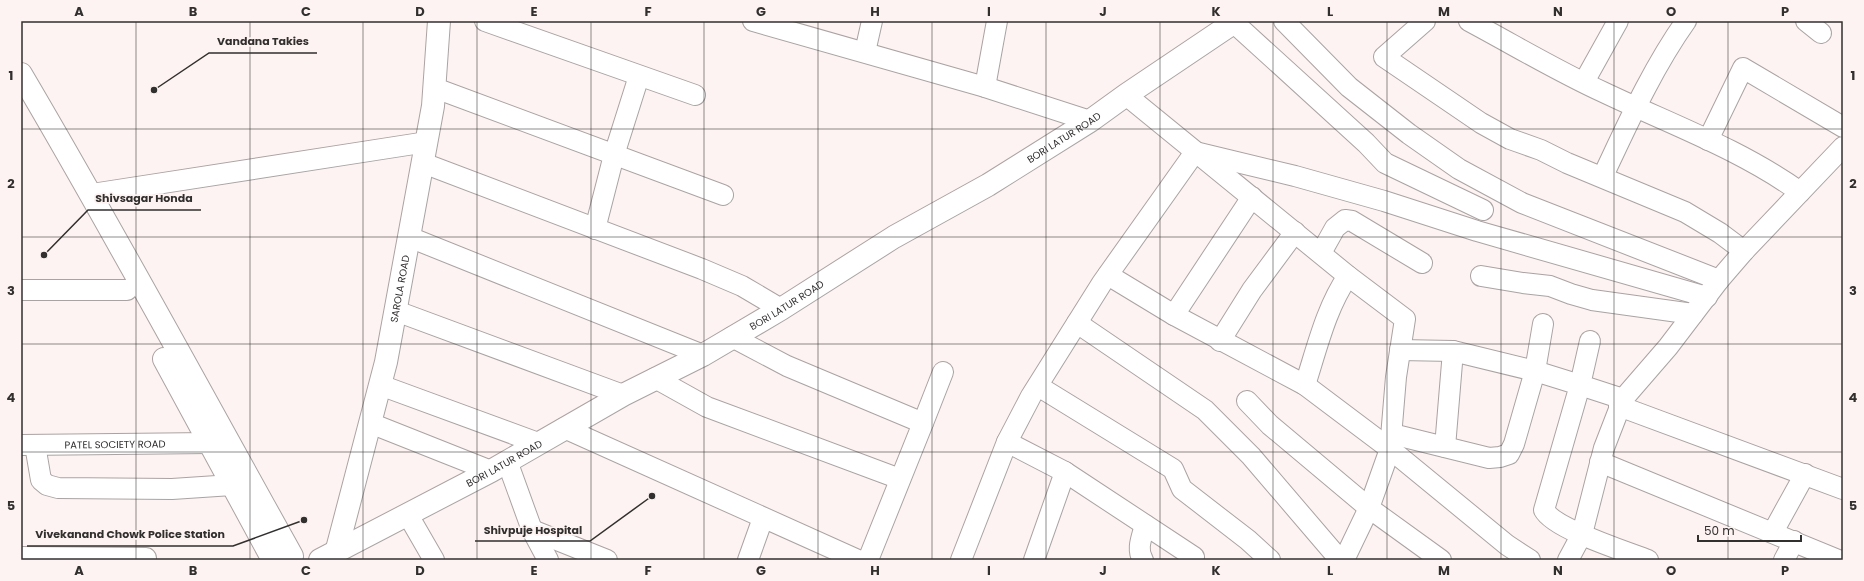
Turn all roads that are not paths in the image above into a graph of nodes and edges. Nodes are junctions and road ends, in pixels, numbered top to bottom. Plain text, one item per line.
1 (439, 21) edge
2 (485, 21) edge
3 (753, 21) edge
4 (872, 21) edge
5 (997, 21) edge
6 (1284, 21) edge
7 (1425, 21) edge
8 (1469, 21) edge
9 (1618, 21) edge
10 (1686, 21) edge
11 (1806, 21) edge
12 (1234, 22) edge
13 (1821, 33) dead end
14 (865, 52) junction
15 (21, 74) edge
16 (639, 76) junction
17 (1584, 82) junction
18 (985, 87) junction
19 (434, 88) junction
20 (695, 95) dead end
21 (1126, 95) junction
22 (21, 100) edge
23 (1636, 107) junction
24 (1090, 121) junction
25 (1843, 127) edge
26 (1708, 140) junction
27 (427, 142) junction
28 (1843, 147) edge
29 (1195, 152) junction
30 (614, 155) junction
31 (423, 163) junction
32 (1603, 176) junction
33 (1492, 187) junction
34 (1800, 192) junction
35 (92, 194) junction
36 (723, 195) dead end
37 (1252, 197) junction
38 (1483, 210) junction
39 (595, 228) junction
40 (1295, 232) junction
41 (1477, 232) junction
42 (409, 236) junction
43 (1744, 251) junction
44 (1321, 253) junction
45 (1422, 263) dead end
46 (1108, 275) junction
47 (1348, 276) junction
48 (1481, 276) dead end
49 (1719, 280) junction
50 (21, 290) edge
51 (127, 290) junction
52 (1707, 297) junction
53 (781, 309) junction
54 (396, 311) junction
55 (1693, 314) junction
56 (1174, 315) junction
57 (1077, 324) junction
58 (1543, 324) dead end
59 (732, 337) junction
60 (1220, 341) junction
61 (1590, 341) dead end
62 (1400, 350) junction
63 (1453, 351) junction
64 (703, 355) junction
65 (1535, 371) junction
66 (943, 372) dead end
67 (655, 378) junction
68 (380, 385) junction
69 (1305, 385) junction
70 (1580, 385) junction
71 (1038, 386) junction
72 (623, 395) junction
73 (1247, 401) dead end
74 (1621, 402) junction
75 (370, 423) junction
76 (923, 423) junction
77 (564, 428) junction
78 (1007, 442) junction
79 (1391, 442) junction
80 (210, 443) junction
81 (538, 443) junction
82 (28, 445) edge
83 (1445, 447) junction
84 (1600, 462) junction
85 (499, 466) junction
86 (30, 467) edge
87 (1066, 472) junction
88 (1805, 474) junction
89 (900, 479) junction
90 (232, 485) junction
91 (1843, 489) edge
92 (1369, 508) junction
93 (408, 515) junction
94 (763, 518) junction
95 (1145, 525) junction
96 (532, 530) junction
97 (1773, 532) junction
98 (1582, 534) junction
99 (1794, 541) junction
100 (328, 556) edge
101 (21, 557) edge
102 (1194, 557) dead end
103 (288, 559) edge
104 (146, 560) edge
105 (434, 560) edge
106 (548, 560) edge
107 (607, 560) edge
108 (748, 560) edge
109 (858, 560) edge
110 (868, 560) edge
111 (961, 560) edge
112 (1035, 560) edge
113 (1143, 560) edge
114 (1270, 560) edge
115 (1340, 560) edge
116 (1344, 560) edge
117 (1441, 560) edge
118 (1530, 560) edge
119 (1568, 560) edge
120 (1648, 560) edge
121 (1784, 560) edge
122 (1838, 560) edge

1 - 19 main road, SAROLA ROAD
2 - 16 street
3 - 14 street
4 - 14 street
5 - 18 street
6 - 33 street
7 - 32 street
8 - 17 street
9 - 17 street
10 - 23 street
11 - 13 street
12 - 21 main road, BORI LATUR ROAD
12 - 38 street
14 - 18 street
15 - 35 main road
16 - 20 street
16 - 30 street
17 - 23 street
18 - 24 street
19 - 27 main road, SAROLA ROAD
19 - 30 street
21 - 24 main road, BORI LATUR ROAD
21 - 29 street
22 - 51 main road
23 - 26 street
23 - 32 street
24 - 53 main road, BORI LATUR ROAD
25 - 26 street
26 - 34 street
27 - 31 main road, SAROLA ROAD
27 - 35 street
28 - 34 street
29 - 37 street
29 - 41 street
29 - 46 street
30 - 36 street
30 - 39 street
31 - 39 street
31 - 42 main road, SAROLA ROAD
32 - 43 street
33 - 38 street
33 - 49 street
34 - 43 street
35 - 103 main road
37 - 40 street
37 - 56 street
38 - 41 street
39 - 53 street
40 - 44 street
40 - 60 street
41 - 52 street
42 - 54 main road, SAROLA ROAD
42 - 64 street
43 - 49 street
44 - 45 street
44 - 47 street
46 - 56 street
46 - 57 street
47 - 62 street
47 - 69 street
48 - 55 street
49 - 52 street
50 - 51 street
51 - 80 main road
52 - 55 street
53 - 59 main road, BORI LATUR ROAD
54 - 68 main road, SAROLA ROAD
54 - 72 street
55 - 74 street
56 - 60 street
57 - 71 street
57 - 115 street
58 - 65 street
59 - 64 main road, BORI LATUR ROAD
59 - 76 street
60 - 69 street
61 - 70 street
62 - 63 street
62 - 79 street
63 - 65 street
63 - 83 street
64 - 67 main road, BORI LATUR ROAD
65 - 70 street
65 - 83 street
66 - 76 street
67 - 72 main road, BORI LATUR ROAD
67 - 89 street
68 - 75 main road, SAROLA ROAD
68 - 81 street
69 - 79 street
70 - 74 street
70 - 98 street
71 - 78 street
71 - 114 street
72 - 77 main road, BORI LATUR ROAD
73 - 92 street
74 - 84 street
74 - 88 street
75 - 85 street
75 - 100 main road, SAROLA ROAD
76 - 89 street
77 - 81 main road, BORI LATUR ROAD
77 - 94 street
78 - 87 street
78 - 111 street
79 - 83 street
79 - 92 street
79 - 118 street
80 - 82 street, PATEL SOCIETY ROAD
80 - 90 main road
81 - 85 main road, BORI LATUR ROAD
82 - 86 street
84 - 97 street
84 - 98 street
85 - 93 main road, BORI LATUR ROAD
85 - 96 street
86 - 90 street
87 - 95 street
87 - 112 street
88 - 91 street
88 - 97 street
89 - 110 street
90 - 103 main road
92 - 116 street
92 - 117 street
93 - 100 main road, BORI LATUR ROAD
93 - 105 street
94 - 108 street
94 - 109 street
95 - 102 street
95 - 113 street
96 - 106 street
96 - 107 street
97 - 99 street
98 - 119 street
98 - 120 street
99 - 121 street
99 - 122 street
101 - 104 street

